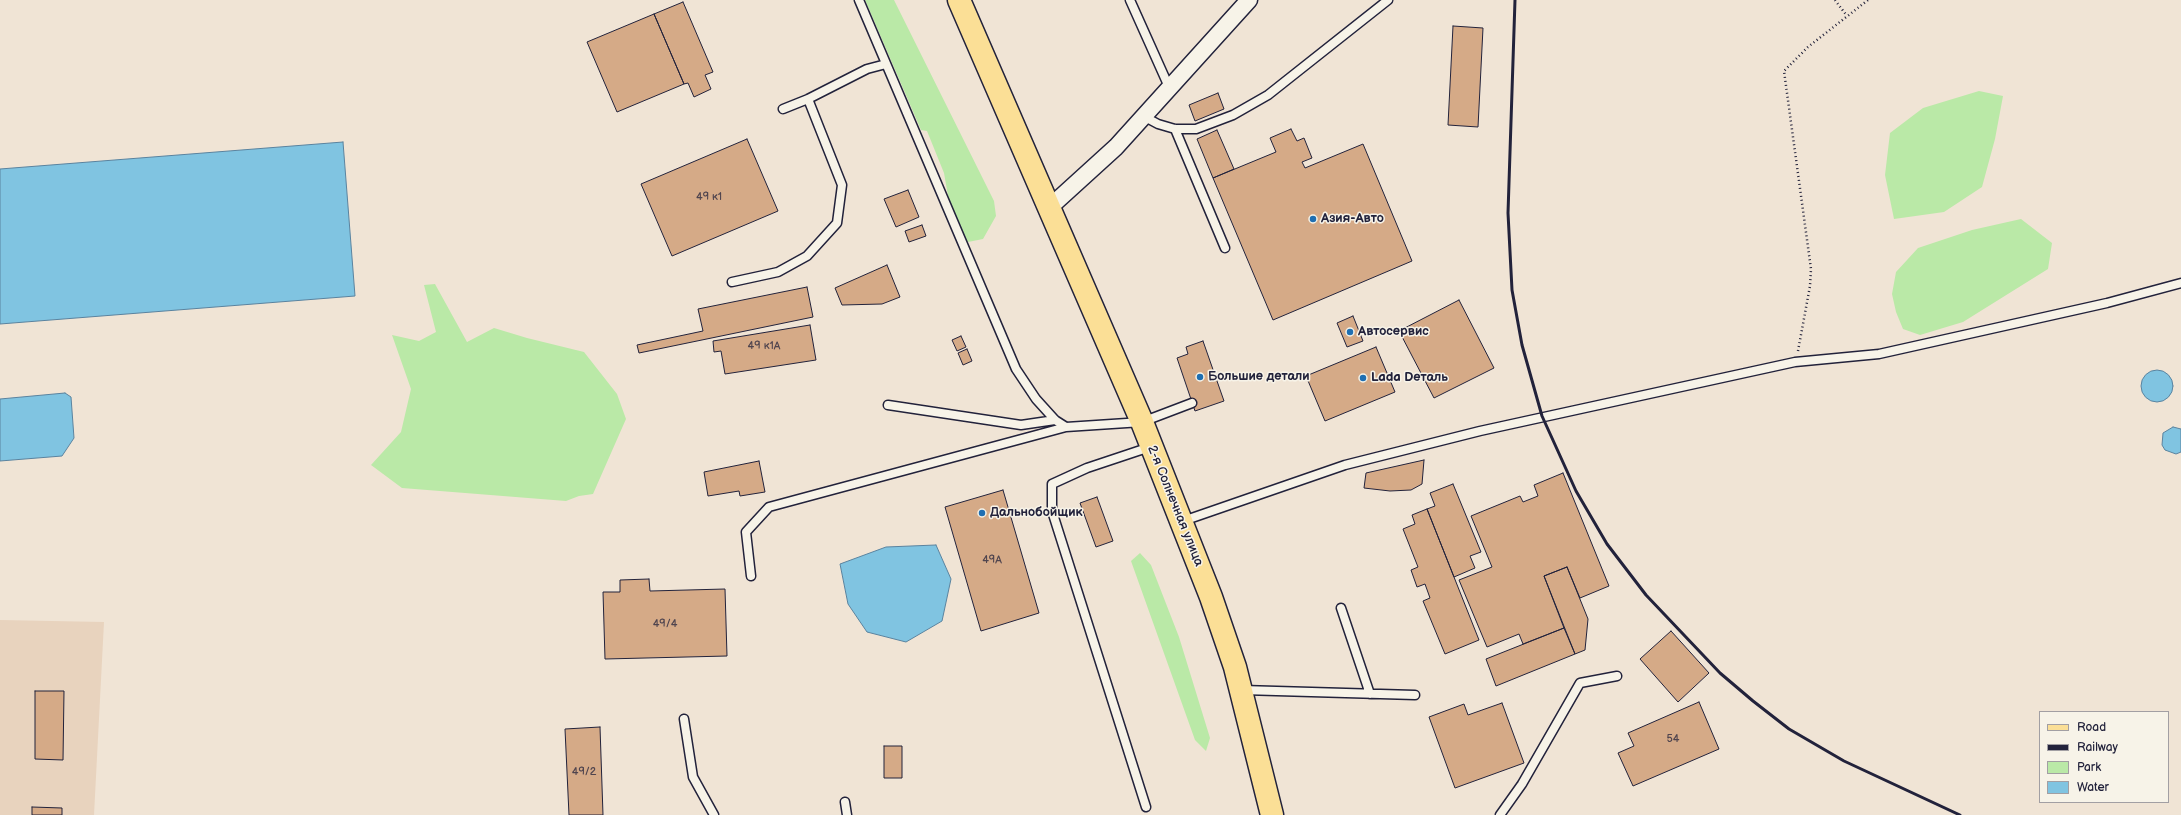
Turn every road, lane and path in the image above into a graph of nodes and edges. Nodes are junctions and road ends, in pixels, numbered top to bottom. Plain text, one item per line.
1 (859, 0) edge
2 (959, 0) edge
3 (1130, 0) edge
4 (1249, 0) edge
5 (1388, 0) edge
6 (1835, 0) edge
7 (1868, 0) edge
8 (1847, 16) junction
9 (886, 64) junction
10 (1169, 88) junction
11 (808, 99) junction
12 (783, 109) dead end
13 (1143, 116) junction
14 (1175, 129) junction
15 (1050, 207) junction
16 (1225, 248) dead end
17 (732, 282) dead end
18 (2181, 283) edge
19 (1795, 362) junction
20 (1192, 403) dead end
21 (888, 405) dead end
22 (1055, 420) junction
23 (1142, 422) junction
24 (1066, 427) junction
25 (1151, 446) junction
26 (1182, 521) junction
27 (751, 576) dead end
28 (1341, 608) dead end
29 (1617, 676) dead end
30 (1241, 690) junction
31 (1370, 694) junction
32 (1415, 695) dead end
33 (684, 719) dead end
34 (845, 802) dead end
35 (1146, 807) dead end
36 (714, 815) edge
37 (846, 815) edge
38 (1272, 815) edge
39 (1500, 815) edge

1 - 9 lane
2 - 15 main road, 2-я Солнечная улица
3 - 10 lane
4 - 10 street
5 - 14 lane
6 - 8 path
7 - 8 path
8 - 19 path
9 - 11 lane
9 - 22 lane
10 - 13 street
11 - 12 lane
11 - 17 lane
13 - 14 lane
13 - 15 street
14 - 16 lane
15 - 23 main road, 2-я Солнечная улица
18 - 19 lane
19 - 26 lane
20 - 23 lane
21 - 22 lane
22 - 24 lane
23 - 24 lane
23 - 25 main road, 2-я Солнечная улица
24 - 27 lane
25 - 26 main road, 2-я Солнечная улица
25 - 35 lane
26 - 30 main road, 2-я Солнечная улица
28 - 31 lane
29 - 39 lane
30 - 31 lane
30 - 38 main road, 2-я Солнечная улица
31 - 32 lane
33 - 36 lane
34 - 37 lane

